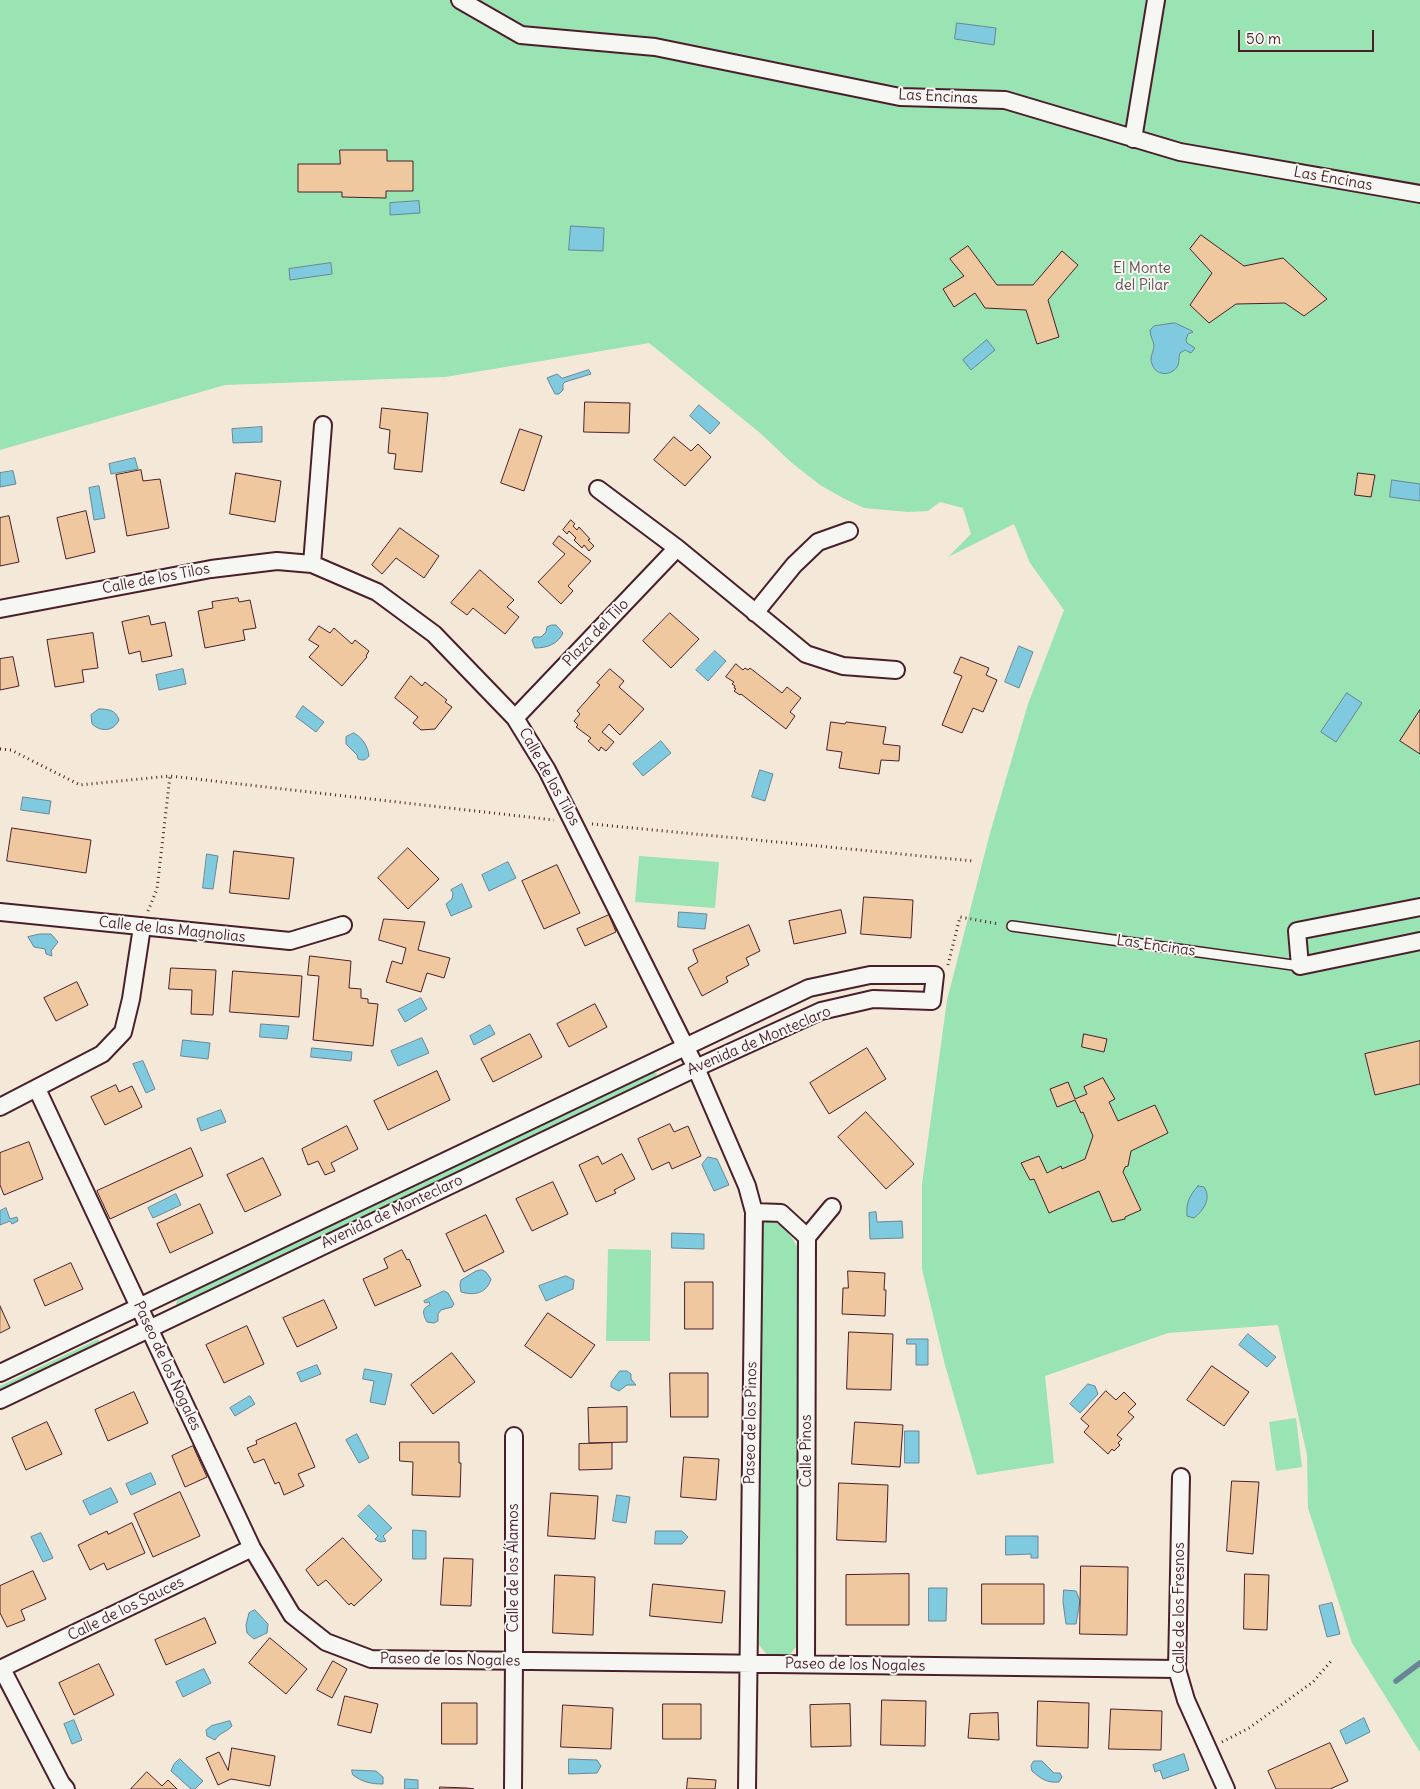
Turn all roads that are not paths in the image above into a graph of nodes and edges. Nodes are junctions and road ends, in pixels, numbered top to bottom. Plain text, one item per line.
1 (460, 0) edge
2 (1156, 0) edge
3 (1133, 138) junction
4 (1420, 194) edge
5 (323, 425) dead end
6 (598, 489) dead end
7 (849, 530) dead end
8 (677, 548) junction
9 (312, 564) junction
10 (0, 609) edge
11 (755, 613) junction
12 (896, 670) dead end
13 (515, 718) junction
14 (1420, 907) edge
15 (0, 912) edge
16 (343, 925) dead end
17 (1012, 926) road end
18 (142, 927) junction
19 (1420, 941) edge
20 (1300, 966) junction
21 (686, 1046) junction
22 (696, 1068) junction
23 (37, 1089) junction
24 (0, 1107) edge
25 (832, 1207) dead end
26 (754, 1212) junction
27 (807, 1237) junction
28 (139, 1307) junction
29 (149, 1328) junction
30 (0, 1373) edge
31 (0, 1400) edge
32 (514, 1436) dead end
33 (1181, 1477) dead end
34 (252, 1548) junction
35 (514, 1661) junction
36 (748, 1664) junction
37 (806, 1664) junction
38 (1, 1669) edge
39 (1177, 1669) junction
40 (66, 1789) edge
41 (513, 1789) edge
42 (747, 1789) edge
43 (1226, 1789) edge

1 - 3 street, Las Encinas
2 - 3 street
3 - 4 street, Las Encinas
5 - 9 street
6 - 8 street
7 - 11 street
8 - 11 street
8 - 13 street, Plaza del Tilo
9 - 10 street, Calle de los Tilos
9 - 13 street, Calle de los Tilos
11 - 12 street
13 - 21 street, Calle de los Tilos
14 - 20 street
15 - 18 street, Calle de las Magnolias
16 - 18 street, Calle de las Magnolias
17 - 20 lane, Las Encinas
18 - 23 street
19 - 20 street, Las Encinas
21 - 22 street, Calle de los Tilos
21 - 22 street, Avenida de Monteclaro
21 - 28 street, Avenida de Monteclaro
22 - 26 street, Paseo de los Pinos
22 - 29 street, Avenida de Monteclaro
23 - 24 street
23 - 28 street, Paseo de los Nogales
25 - 27 street
26 - 27 street
26 - 36 street, Paseo de los Pinos
27 - 37 street, Calle Pinos
28 - 29 street, Paseo de los Nogales
28 - 30 street, Avenida de Monteclaro
29 - 31 street, Avenida de Monteclaro
29 - 34 street, Paseo de los Nogales
32 - 35 street, Calle de los Álamos
33 - 39 street, Calle de los Fresnos
34 - 35 street, Paseo de los Nogales
34 - 38 street, Calle de los Sauces
35 - 36 street, Paseo de los Nogales
35 - 41 street, Calle de los Álamos
36 - 37 street, Paseo de los Nogales
36 - 42 street, Paseo de los Pinos
37 - 39 street, Paseo de los Nogales
38 - 40 street
39 - 43 street, Calle de los Fresnos

